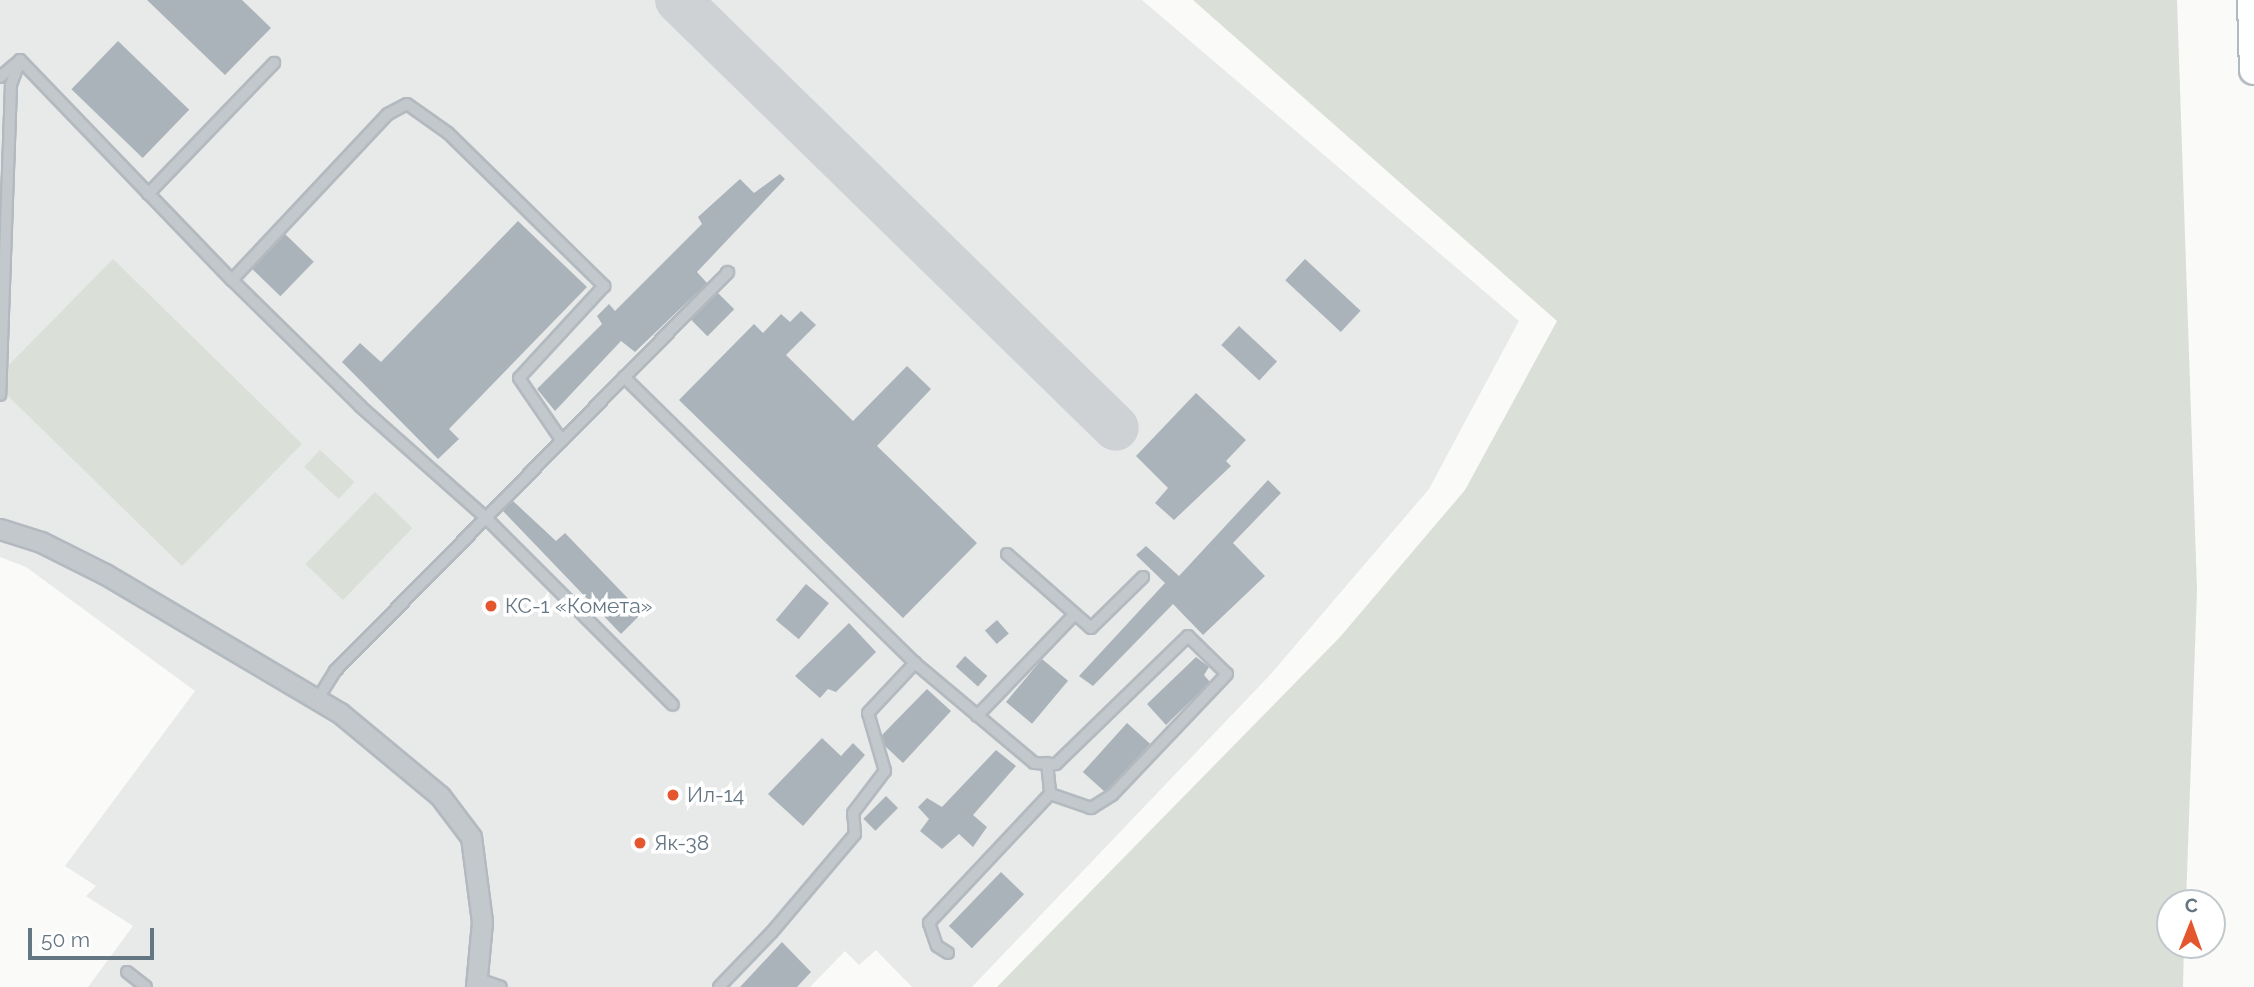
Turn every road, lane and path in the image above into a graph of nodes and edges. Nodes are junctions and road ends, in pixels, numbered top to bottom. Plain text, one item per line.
1 (2252, 0) edge
2 (20, 60) junction
3 (274, 63) dead end
4 (2254, 70) edge
5 (0, 77) edge
6 (5, 188) edge
7 (148, 194) junction
8 (728, 272) dead end
9 (232, 280) junction
10 (624, 377) junction
11 (0, 395) edge
12 (562, 441) junction
13 (486, 518) junction
14 (0, 529) edge
15 (1007, 554) dead end
16 (1143, 577) dead end
17 (1073, 617) junction
18 (915, 663) junction
19 (316, 700) junction
20 (673, 705) dead end
21 (977, 716) junction
22 (1047, 763) junction
23 (1050, 794) junction
24 (948, 953) dead end
25 (127, 972) dead end
26 (477, 983) edge
27 (146, 987) edge
28 (501, 987) edge
29 (719, 987) edge

1 - 4 main road
2 - 5 lane
2 - 6 lane
2 - 7 lane
3 - 7 lane
6 - 11 lane
7 - 9 lane
8 - 10 lane
9 - 12 lane
9 - 13 lane
10 - 12 lane
10 - 18 lane
12 - 13 lane
13 - 19 lane
13 - 20 lane
14 - 19 street
15 - 17 lane
16 - 17 lane
17 - 21 lane
18 - 21 lane
18 - 29 lane
19 - 26 street
21 - 22 lane
22 - 23 lane
22 - 23 lane
23 - 24 lane
25 - 27 lane
26 - 28 lane

